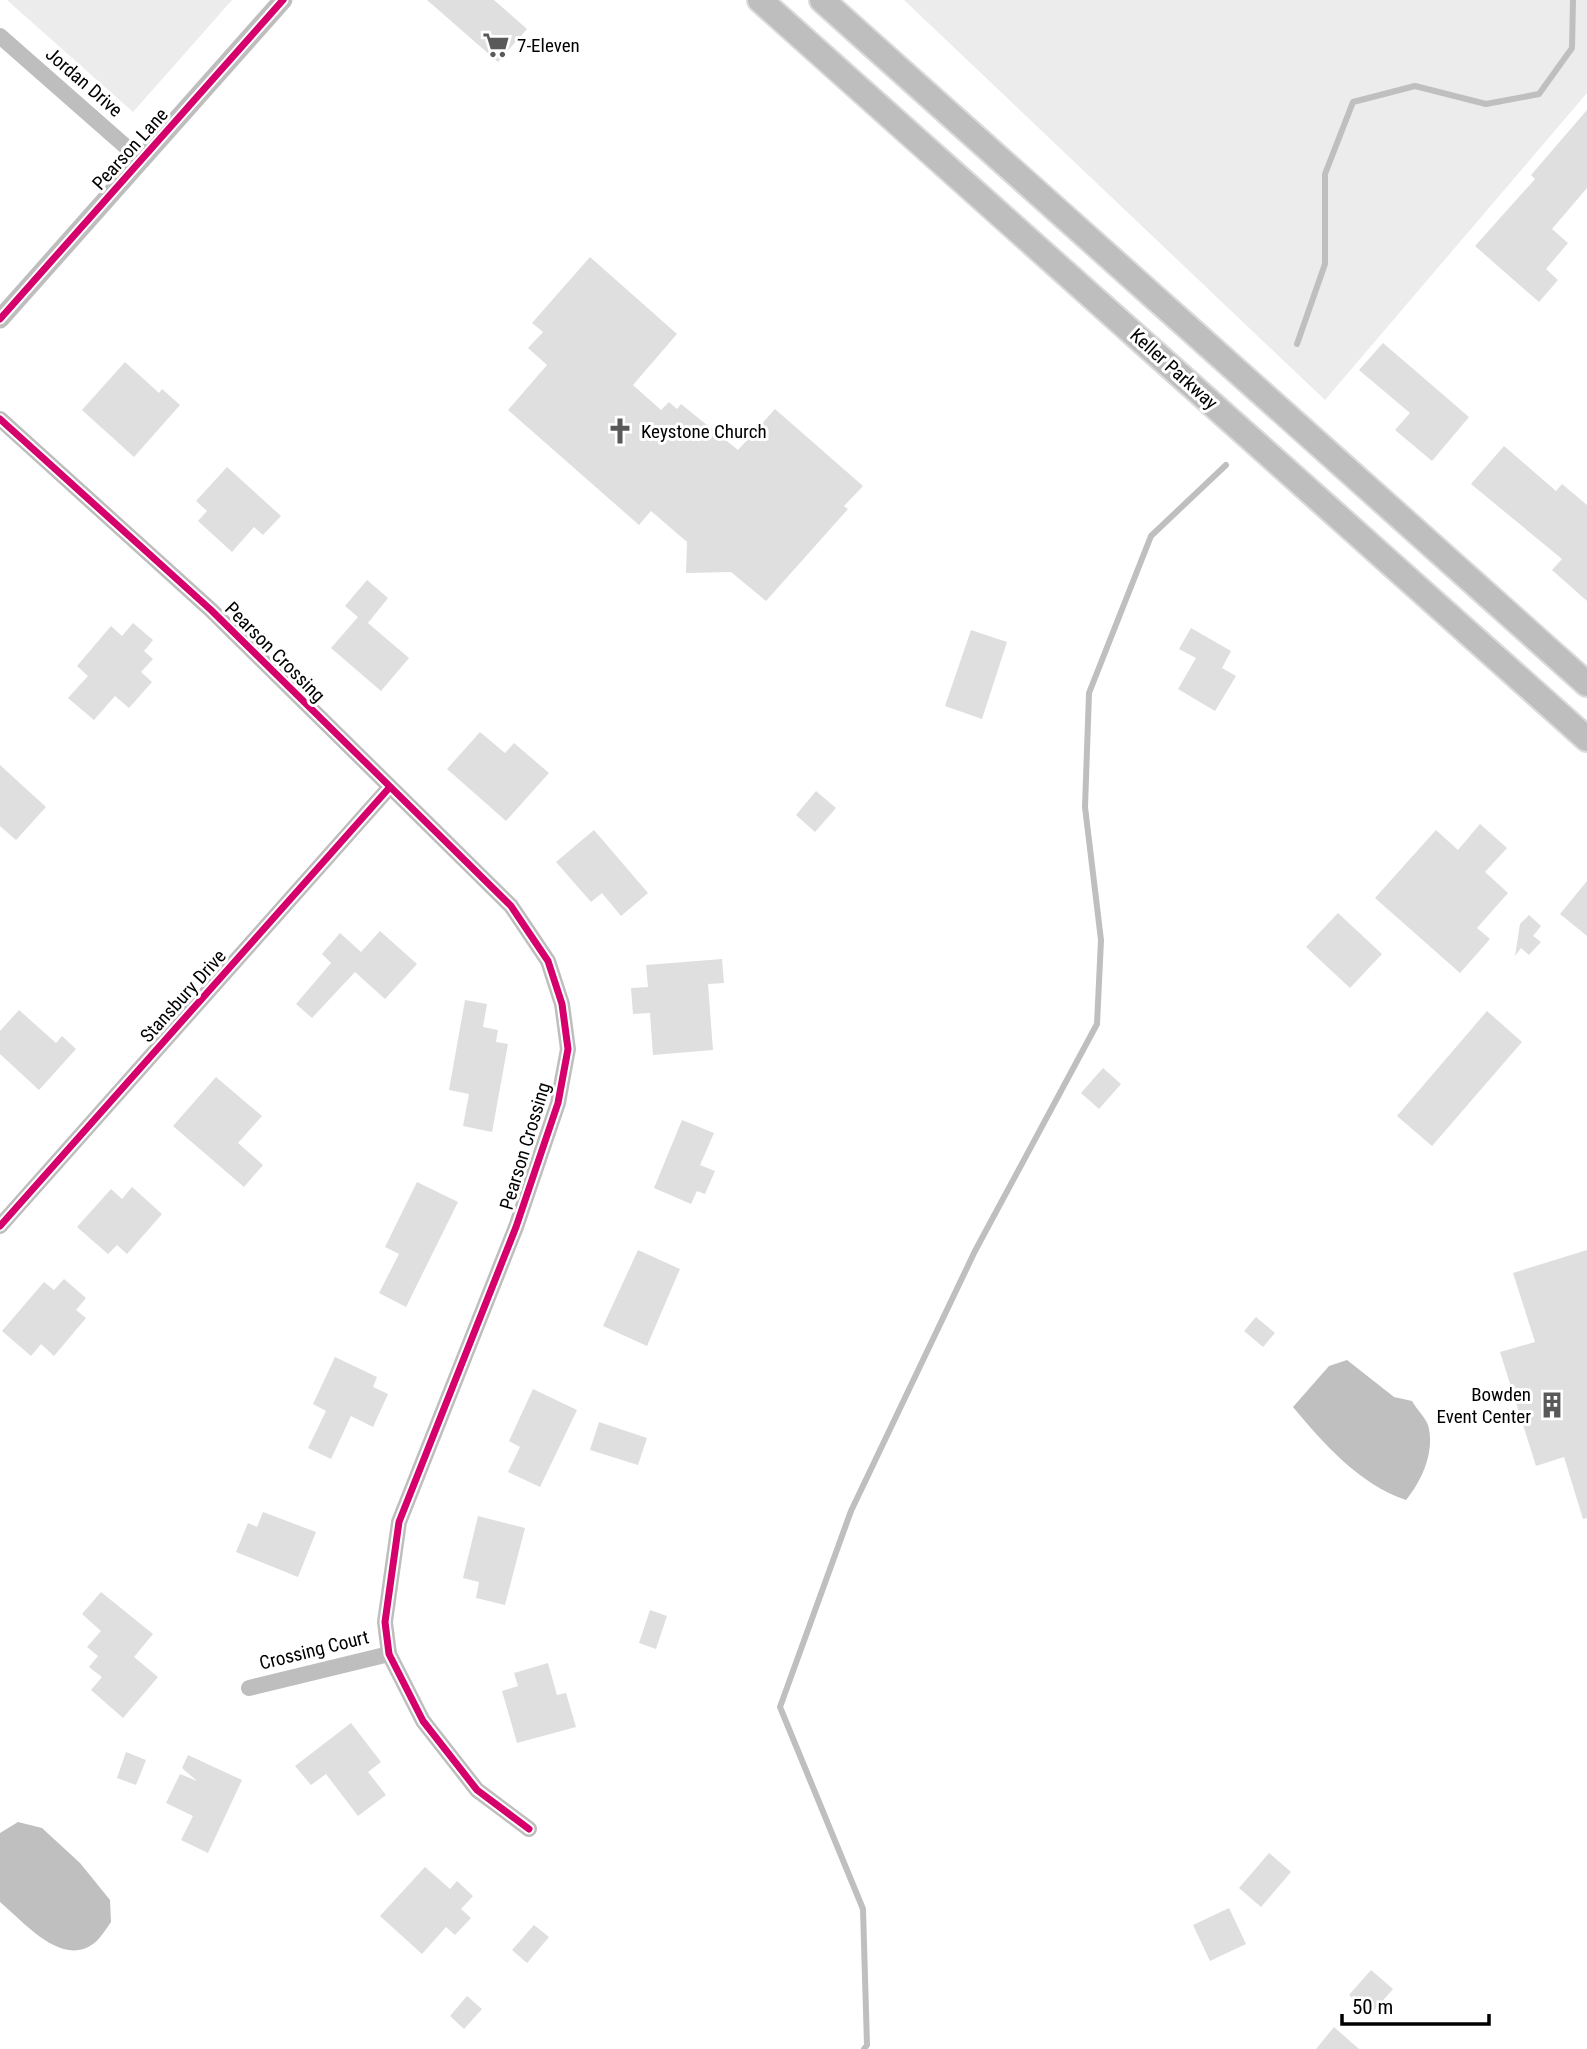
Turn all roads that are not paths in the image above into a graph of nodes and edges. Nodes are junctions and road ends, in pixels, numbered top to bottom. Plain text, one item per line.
1 (283, 0) edge
2 (760, 0) edge
3 (822, 0) edge
4 (0, 36) edge
5 (141, 160) junction
6 (1099, 249) junction
7 (1123, 271) junction
8 (1075, 279) junction
9 (1097, 300) junction
10 (0, 319) edge
11 (0, 419) edge
12 (1587, 684) edge
13 (1587, 739) edge
14 (389, 788) junction
15 (0, 1226) edge
16 (389, 1654) junction
17 (249, 1688) dead end
18 (529, 1829) dead end

1 - 5 street, Pearson Lane
2 - 8 main road, Keller Parkway
3 - 6 main road, Keller Parkway
4 - 5 street, Jordan Drive
5 - 10 street, Pearson Lane
6 - 7 main road, Keller Parkway
6 - 8 main road
7 - 9 main road
7 - 12 main road, Keller Parkway
8 - 9 main road, Keller Parkway
9 - 13 main road, Keller Parkway
11 - 14 street, Pearson Crossing
14 - 15 street, Stansbury Drive
14 - 16 street, Pearson Crossing
16 - 17 street, Crossing Court
16 - 18 street, Pearson Crossing

